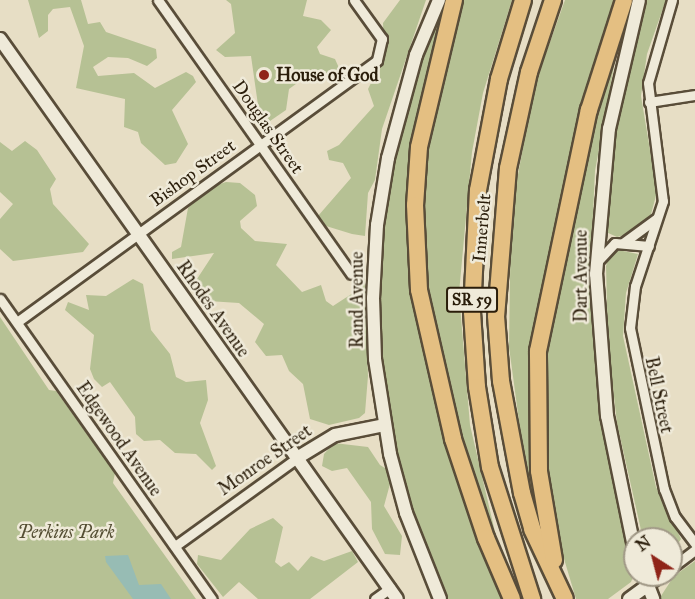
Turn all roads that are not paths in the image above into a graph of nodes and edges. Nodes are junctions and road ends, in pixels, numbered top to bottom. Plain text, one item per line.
1 (158, 0) edge
2 (354, 0) edge
3 (439, 0) edge
4 (454, 0) edge
5 (523, 0) edge
6 (553, 0) edge
7 (624, 0) edge
8 (639, 0) edge
9 (672, 0) edge
10 (0, 39) edge
11 (695, 94) edge
12 (649, 102) junction
13 (261, 145) junction
14 (659, 216) junction
15 (599, 225) junction
16 (138, 234) junction
17 (619, 243) junction
18 (649, 246) junction
19 (597, 263) junction
20 (351, 274) dead end
21 (0, 299) edge
22 (17, 322) junction
23 (384, 425) junction
24 (297, 458) junction
25 (630, 527) edge
26 (695, 544) edge
27 (175, 546) junction
28 (556, 576) junction
29 (640, 587) edge
30 (390, 588) junction
31 (212, 599) edge
32 (375, 599) edge
33 (398, 599) edge
34 (440, 599) edge
35 (512, 599) edge
36 (532, 599) edge
37 (565, 599) edge
38 (629, 599) edge

1 - 13 street, Douglas Street
2 - 13 street, Bishop Street
3 - 23 main road, Rand Avenue
4 - 35 highway
5 - 36 highway, Innerbelt / SR 59
6 - 28 highway, Innerbelt / SR 59
7 - 28 highway
8 - 15 main road, Dart Avenue
9 - 12 street, Bell Street
10 - 16 main road, Rhodes Avenue
11 - 12 street
12 - 14 street, Bell Street
13 - 16 street, Bishop Street
13 - 20 street, Douglas Street
14 - 17 street
14 - 18 street, Bell Street
15 - 17 street
15 - 19 main road, Dart Avenue
16 - 22 street, Bishop Street
16 - 24 main road, Rhodes Avenue
17 - 18 street
17 - 19 street
18 - 26 street, Bell Street
19 - 25 main road, Dart Avenue
21 - 22 street, Edgewood Avenue
22 - 27 street, Edgewood Avenue
23 - 24 main road, Monroe Street
23 - 34 main road, Rand Avenue
24 - 27 street, Monroe Street
24 - 30 main road, Rhodes Avenue
27 - 31 street, Edgewood Avenue
28 - 37 highway, Innerbelt / SR 59
29 - 38 main road
30 - 32 street
30 - 33 main road, Rhodes Avenue

